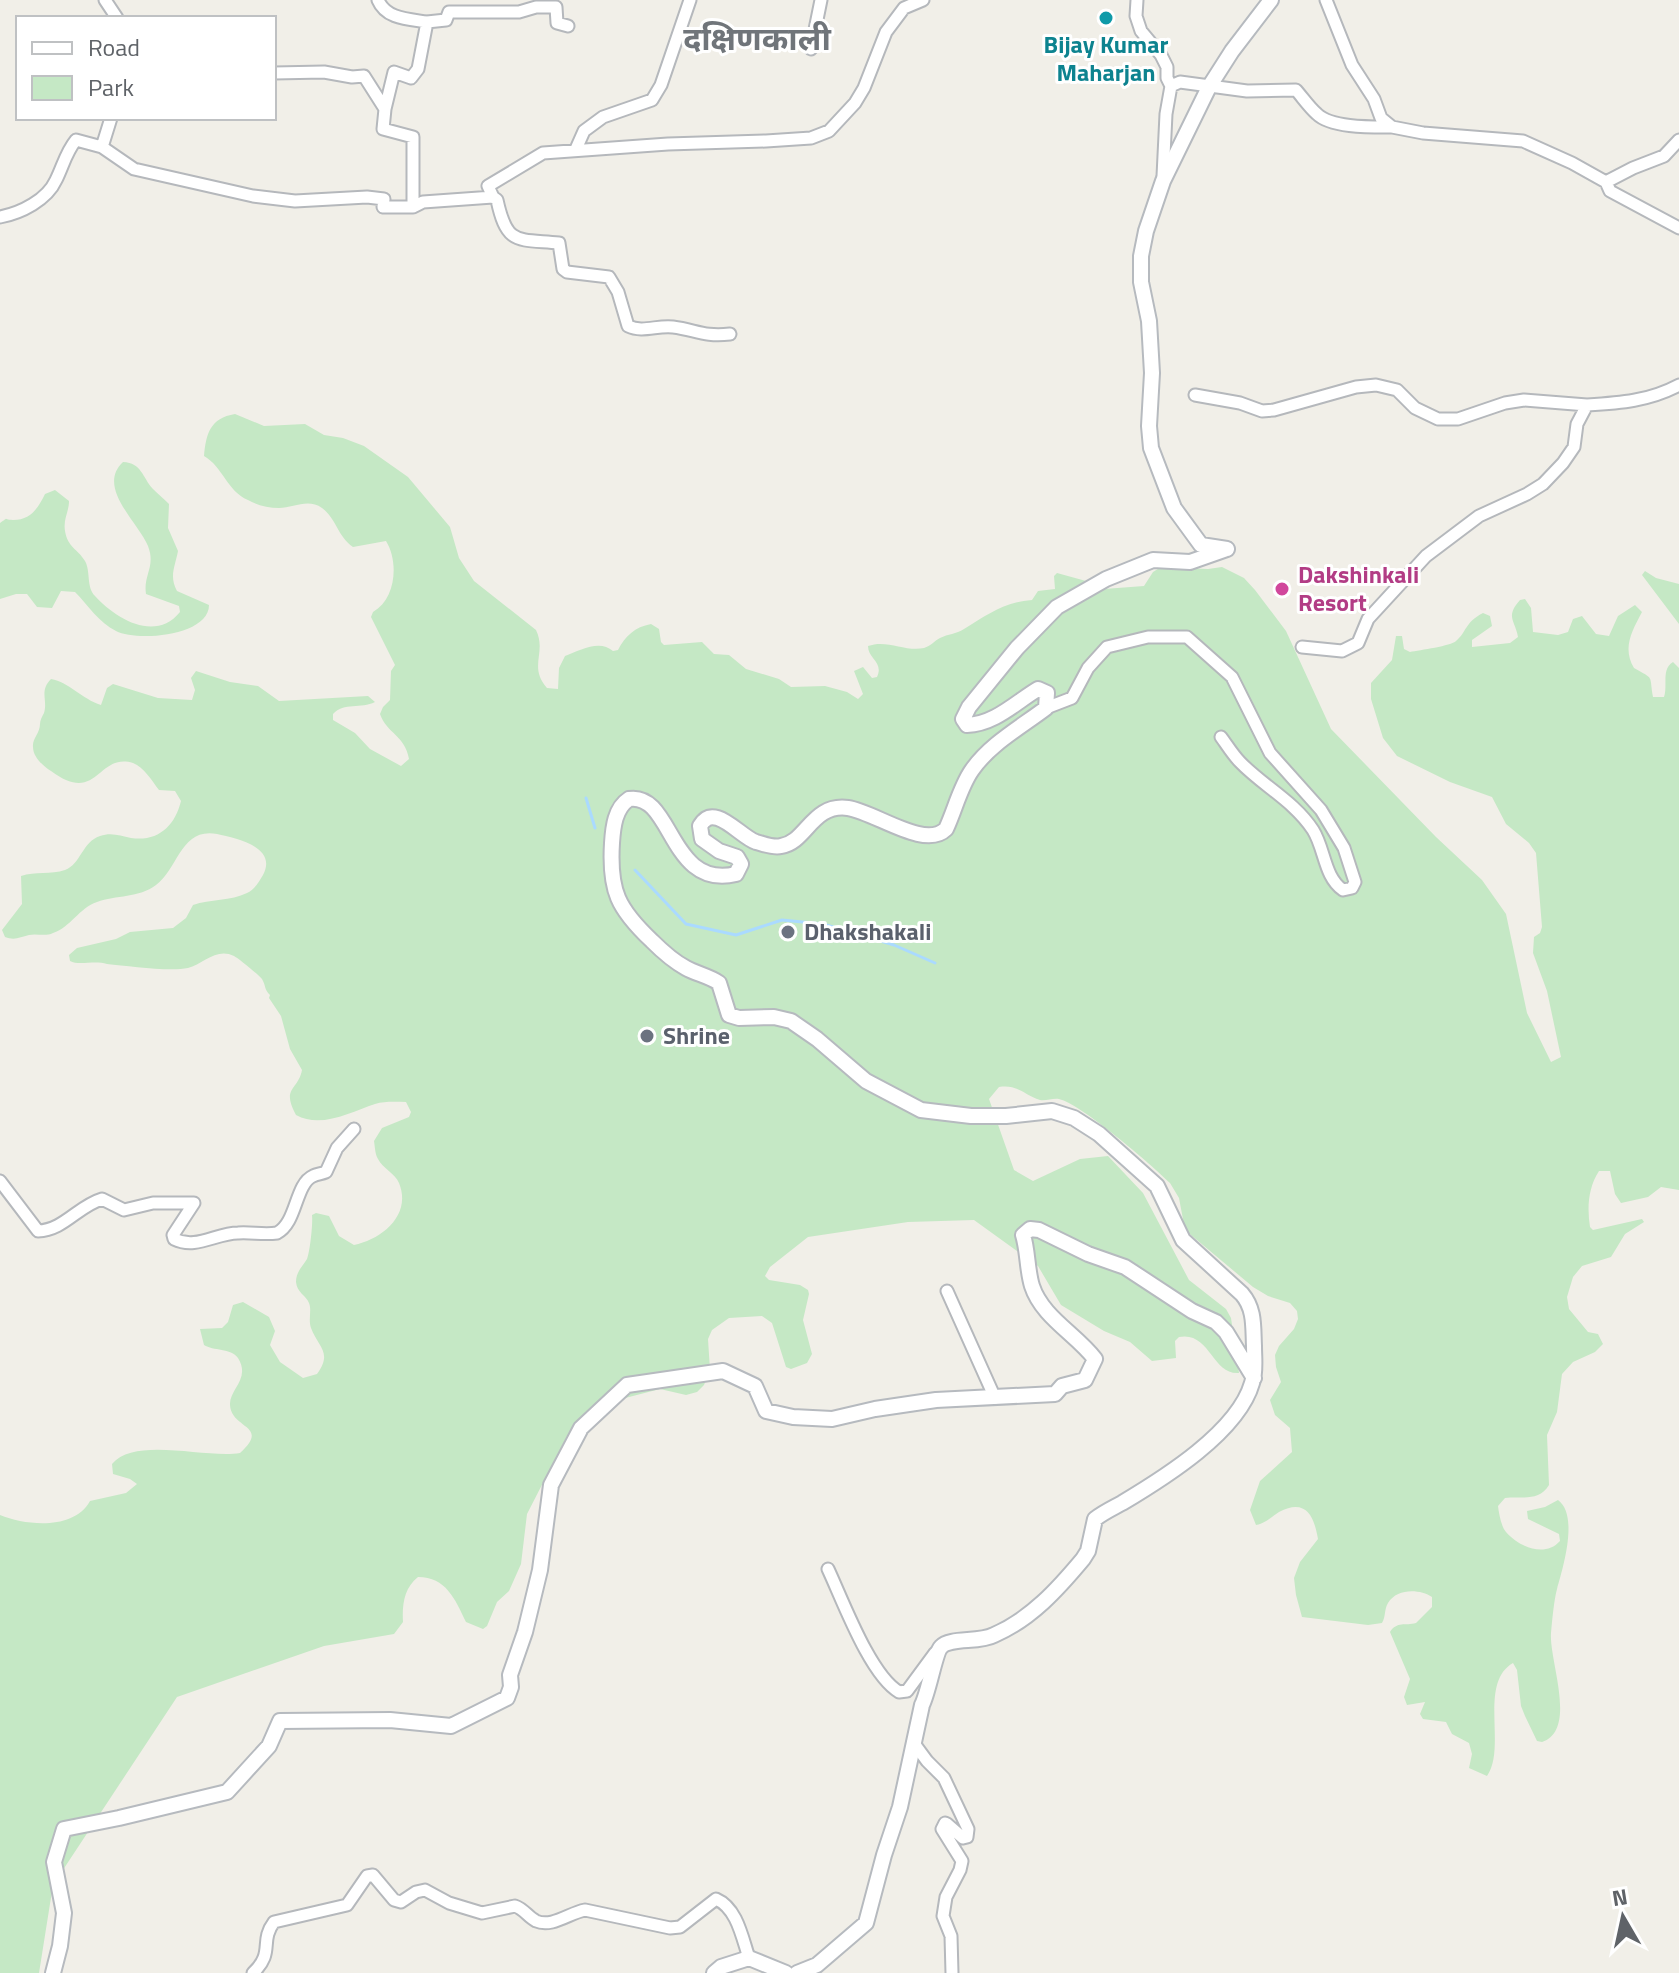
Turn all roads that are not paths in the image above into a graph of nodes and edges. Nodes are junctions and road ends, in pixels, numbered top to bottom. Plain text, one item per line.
1 (378, 0) edge
2 (690, 0) edge
3 (821, 0) edge
4 (923, 0) edge
5 (1137, 0) edge
6 (1271, 0) edge
7 (1326, 0) edge
8 (904, 4) edge
9 (427, 22) junction
10 (568, 26) dead end
11 (811, 49) dead end
12 (276, 73) edge
13 (1171, 86) junction
14 (1209, 87) junction
15 (385, 109) junction
16 (110, 120) edge
17 (1392, 127) junction
18 (1679, 140) edge
19 (102, 147) junction
20 (576, 149) junction
21 (1163, 181) junction
22 (1606, 182) junction
23 (493, 197) junction
24 (413, 207) junction
25 (0, 217) edge
26 (1679, 228) edge
27 (730, 334) dead end
28 (1679, 385) edge
29 (1195, 395) dead end
30 (1587, 405) junction
31 (1302, 647) dead end
32 (1046, 708) junction
33 (1221, 737) dead end
34 (354, 1129) dead end
35 (0, 1181) edge
36 (947, 1291) dead end
37 (1254, 1378) junction
38 (995, 1398) junction
39 (828, 1569) dead end
40 (939, 1649) junction
41 (913, 1742) junction
42 (749, 1958) junction
43 (53, 1973) edge
44 (253, 1973) edge
45 (714, 1973) edge
46 (786, 1973) edge
47 (797, 1973) edge
48 (952, 1973) edge

1 - 9 street
2 - 20 street
3 - 11 street
4 - 8 street
5 - 13 street
6 - 14 main road
7 - 17 street
8 - 20 street
9 - 10 street
9 - 15 street
12 - 15 street
13 - 14 street
13 - 21 street
14 - 17 street
14 - 21 main road
15 - 24 street
16 - 19 street
17 - 22 street
18 - 22 street
19 - 24 street
19 - 25 street
20 - 23 street
21 - 32 main road
22 - 26 street
23 - 24 street
23 - 27 street
28 - 30 street
29 - 30 street
30 - 31 street
32 - 33 street
32 - 37 main road
34 - 35 street
36 - 38 street
37 - 38 main road
37 - 40 main road
38 - 43 main road
39 - 40 street
40 - 41 main road
41 - 47 main road
41 - 48 street
42 - 44 street
42 - 45 main road
42 - 46 main road

